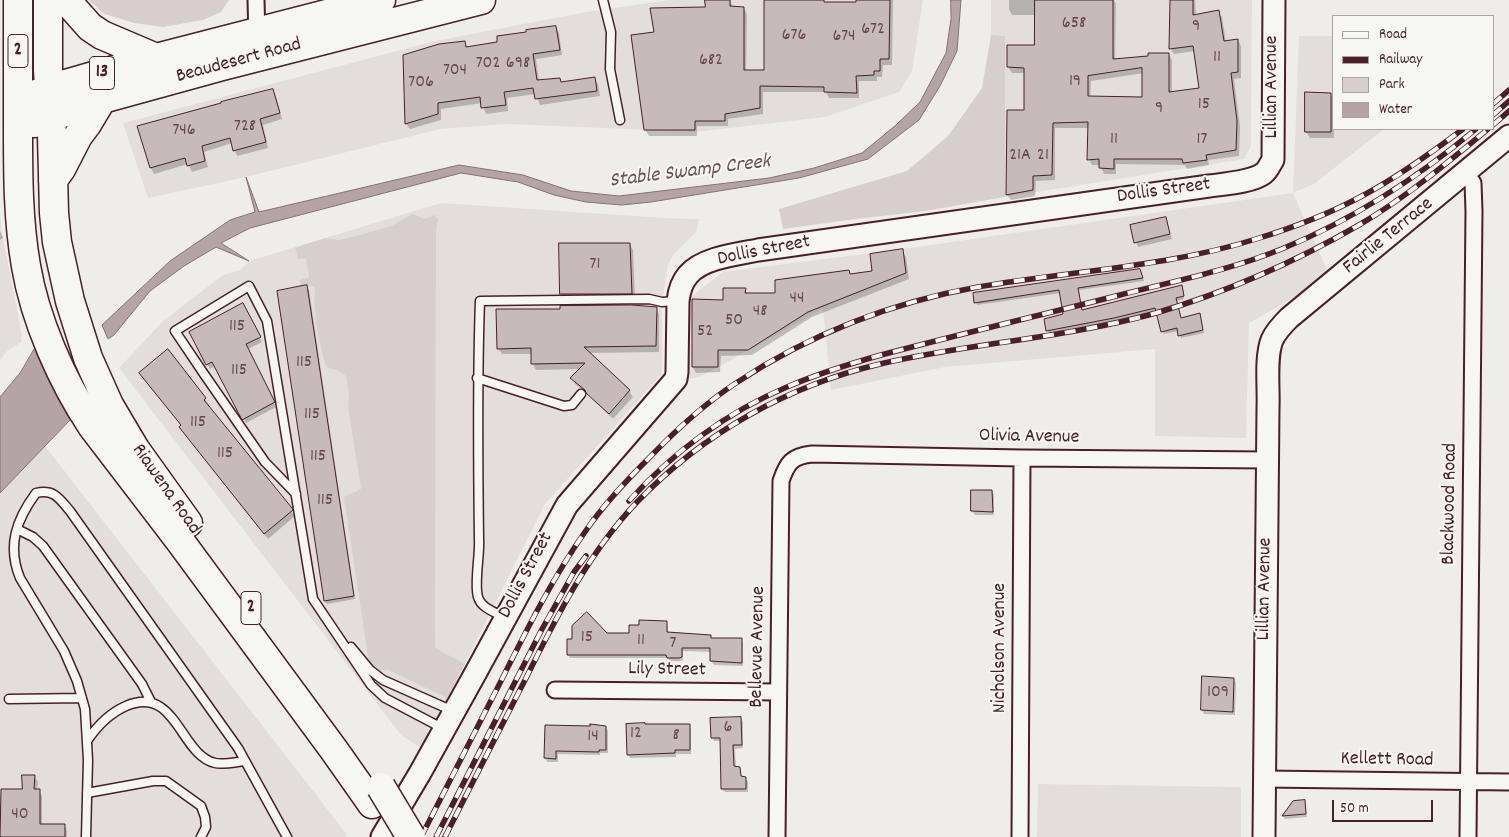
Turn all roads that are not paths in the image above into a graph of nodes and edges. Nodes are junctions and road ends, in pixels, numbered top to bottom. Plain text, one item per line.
1 (18, 0) edge
2 (48, 0) edge
3 (66, 0) edge
4 (256, 0) edge
5 (381, 0) edge
6 (603, 0) edge
7 (1274, 0) edge
8 (468, 2) edge
9 (257, 44) junction
10 (156, 58) junction
11 (49, 90) junction
12 (102, 99) junction
13 (9, 105) edge
14 (51, 117) junction
15 (620, 120) dead end
16 (9, 132) edge
17 (1509, 136) edge
18 (1266, 172) joint
19 (1466, 174) junction
20 (0, 178) edge
21 (52, 181) junction
22 (19, 209) junction
23 (678, 301) junction
24 (1272, 340) joint
25 (477, 378) junction
26 (581, 394) dead end
27 (1022, 458) junction
28 (1268, 460) junction
29 (791, 461) joint
30 (296, 494) junction
31 (17, 529) junction
32 (313, 598) junction
33 (505, 618) junction
34 (556, 690) dead end
35 (778, 692) junction
36 (82, 698) junction
37 (9, 699) dead end
38 (151, 702) junction
39 (449, 720) junction
40 (87, 741) junction
41 (245, 761) junction
42 (1264, 779) junction
43 (1469, 782) junction
44 (1509, 782) edge
45 (87, 794) junction
46 (376, 796) junction
47 (86, 837) edge
48 (201, 837) edge
49 (288, 837) edge
50 (382, 837) edge
51 (391, 837) edge
52 (411, 837) edge
53 (778, 837) edge
54 (1020, 837) edge
55 (1264, 837) edge
56 (1468, 837) edge

1 - 13 highway, 2
2 - 11 highway, 2
3 - 10 highway
4 - 9 street
5 - 9 highway, Beaudesert Road / 13
6 - 15 lane
7 - 18 street, Lillian Avenue
8 - 9 highway, Beaudesert Road / 13
9 - 10 highway, Beaudesert Road / 13
9 - 12 highway, Beaudesert Road / 13
10 - 11 highway, Beaudesert Road / 13
11 - 13 highway, Beaudesert Road / 13
11 - 14 highway, Riawena Road / 2
12 - 14 highway, Beaudesert Road / 13
12 - 21 highway
13 - 16 highway, Riawena Road / 2
14 - 16 highway, Beaudesert Road / 13
14 - 21 highway, Riawena Road / 2
16 - 22 highway, Riawena Road / 2
17 - 19 street, Fairlie Terrace
18 - 23 street, Dollis Street
19 - 24 street, Fairlie Terrace
19 - 43 street, Blackwood Road
20 - 22 highway
21 - 46 highway, Riawena Road / 2
22 - 46 highway, Riawena Road / 2
23 - 25 lane
23 - 33 street, Dollis Street
24 - 28 street, Lillian Avenue
25 - 26 lane
25 - 33 lane
27 - 28 street, Olivia Avenue
27 - 29 street, Olivia Avenue
27 - 54 street, Nicholson Avenue
28 - 42 street, Lillian Avenue
29 - 35 street, Bellevue Avenue
30 - 30 lane
30 - 32 lane
31 - 36 lane
31 - 38 lane
31 - 41 lane
32 - 39 lane
32 - 39 lane
33 - 39 street, Dollis Street
34 - 35 street, Lily Street
35 - 53 street, Bellevue Avenue
36 - 37 lane
36 - 40 lane
38 - 40 lane
38 - 41 lane
39 - 50 street, Dollis Street
40 - 45 lane
41 - 49 lane
42 - 43 street, Kellett Road
42 - 55 street, Lillian Avenue
43 - 44 street, Kellett Road
43 - 56 street, Blackwood Road
45 - 47 lane
45 - 48 lane
46 - 51 highway, Riawena Road / 2
46 - 52 highway, Riawena Road / 2, bridge

